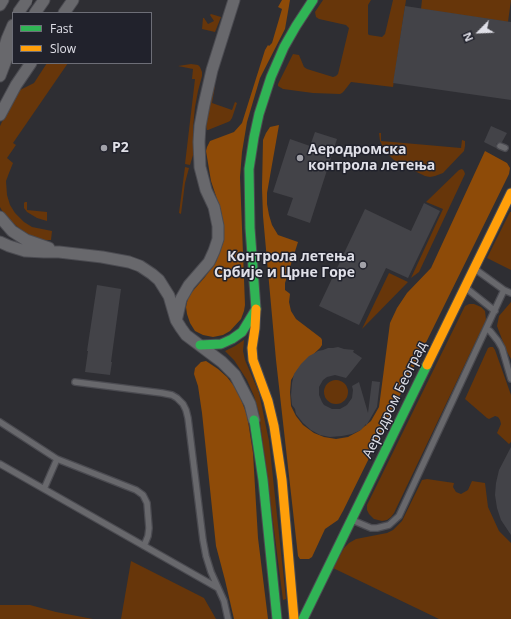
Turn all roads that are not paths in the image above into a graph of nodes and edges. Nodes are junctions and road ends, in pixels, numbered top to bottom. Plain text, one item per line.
1 (3, 0) edge
2 (26, 0) edge
3 (44, 0) edge
4 (73, 0) edge
5 (234, 0) edge
6 (313, 0) edge
7 (0, 5) edge
8 (19, 12) edge
9 (36, 12) edge
10 (65, 12) edge
11 (12, 21) edge
12 (12, 27) edge
13 (0, 39) edge
14 (12, 48) edge
15 (0, 62) edge
16 (30, 64) edge
17 (0, 76) edge
18 (0, 115) edge
19 (511, 193) edge
20 (0, 217) edge
21 (0, 242) edge
22 (59, 252) junction
23 (475, 269) junction
24 (466, 288) junction
25 (504, 290) junction
26 (511, 293) edge
27 (256, 309) junction
28 (495, 311) junction
29 (176, 320) junction
30 (487, 329) junction
31 (200, 345) junction
32 (511, 379) edge
33 (74, 382) dead end
34 (254, 420) joint
35 (0, 422) edge
36 (57, 459) junction
37 (0, 464) edge
38 (44, 489) junction
39 (352, 520) junction
40 (144, 546) junction
41 (218, 588) junction
42 (276, 618) edge
43 (228, 619) edge
44 (294, 619) edge
45 (303, 619) edge

1 - 7 street
2 - 8 street, bridge
3 - 9 street
4 - 10 street
5 - 29 street
6 - 27 street
11 - 13 street
12 - 15 street
14 - 17 street
16 - 18 street
19 - 23 street, Аеродром Београд
20 - 22 street
21 - 22 street
22 - 29 street
23 - 24 street, Аеродром Београд
23 - 25 lane
24 - 28 lane
24 - 39 street, Аеродром Београд
25 - 26 lane
25 - 28 lane
27 - 31 street
27 - 44 street
28 - 30 lane
29 - 31 street
30 - 32 lane
30 - 39 lane
31 - 34 street
33 - 41 lane
34 - 42 street
35 - 36 lane
36 - 38 lane
36 - 40 lane
37 - 38 lane
38 - 40 lane
39 - 45 street, Аеродром Београд
40 - 41 lane
41 - 43 lane

